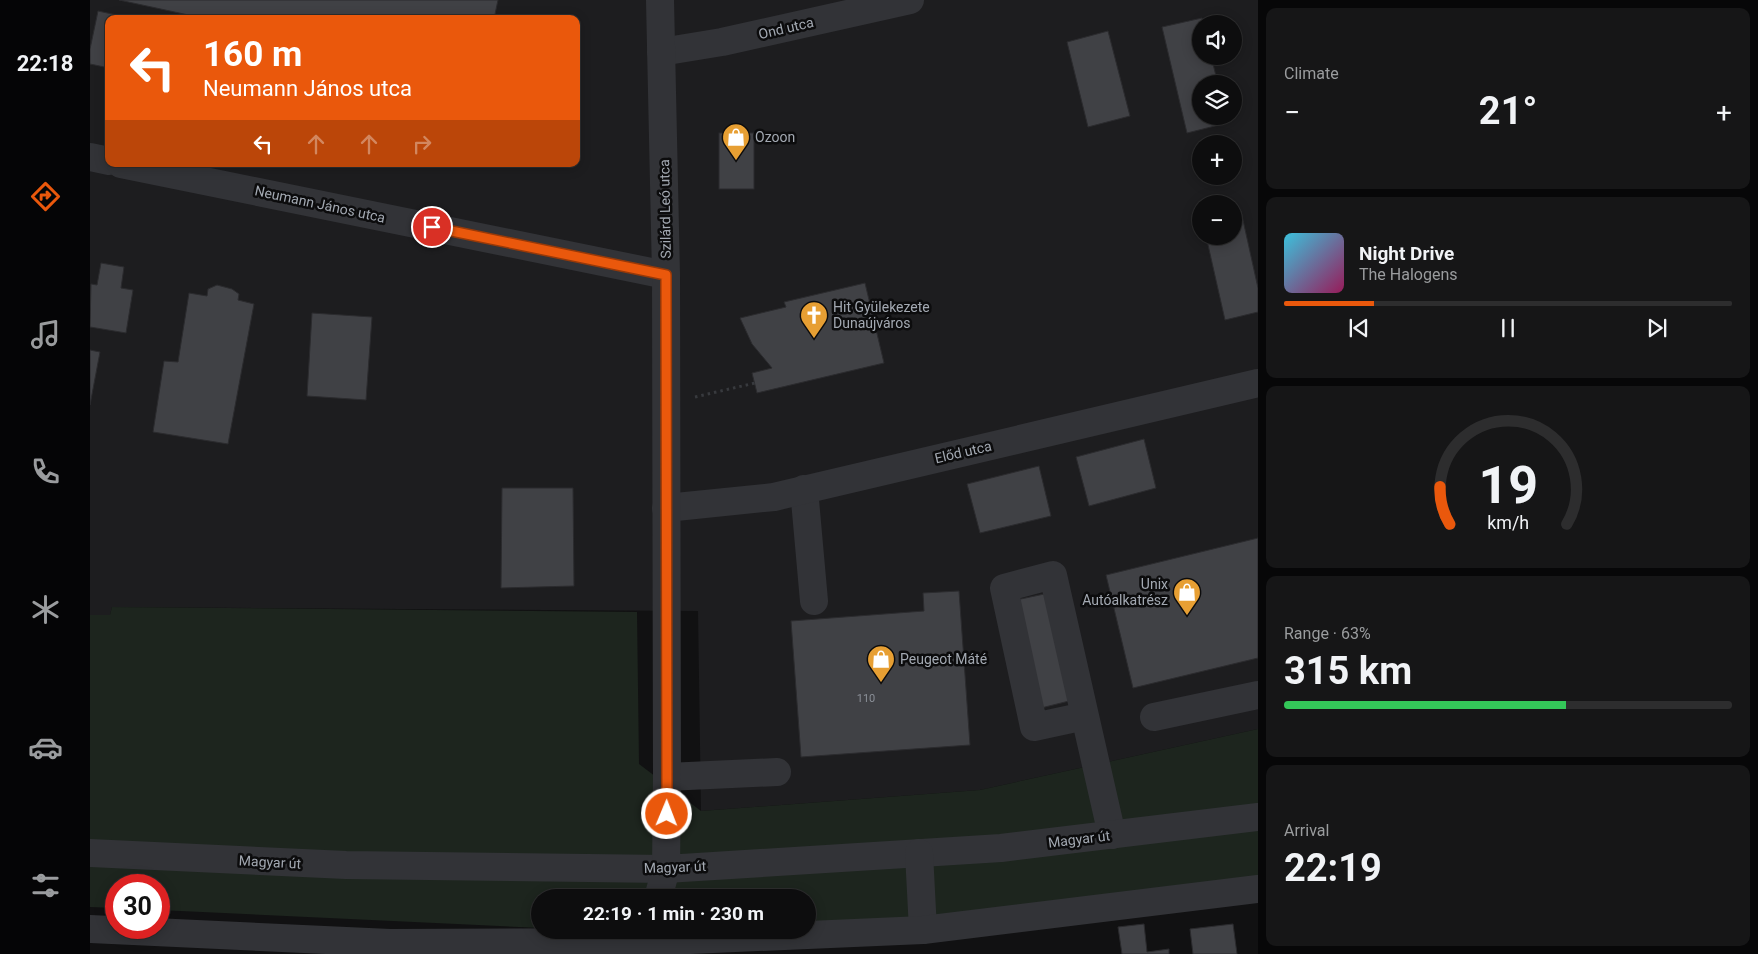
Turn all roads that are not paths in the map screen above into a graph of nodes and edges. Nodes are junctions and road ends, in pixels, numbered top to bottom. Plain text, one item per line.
1 (660, 0) edge
2 (910, 0) edge
3 (662, 52) junction
4 (90, 158) edge
5 (105, 160) edge
6 (136, 167) edge
7 (666, 275) junction
8 (1258, 383) edge
9 (804, 489) junction
10 (666, 508) junction
11 (814, 601) dead end
12 (1258, 696) edge
13 (1085, 716) junction
14 (1154, 717) dead end
15 (778, 772) dead end
16 (667, 777) junction
17 (1258, 817) edge
18 (1112, 835) junction
19 (919, 853) junction
20 (90, 854) edge
21 (666, 869) junction
22 (660, 889) edge
23 (1258, 889) edge
24 (90, 929) edge
25 (923, 930) junction
26 (645, 942) edge

1 - 3 street, Szilárd Leó utca
2 - 3 street, Ond utca
3 - 7 street, Szilárd Leó utca
4 - 5 street
6 - 7 street, Neumann János utca
7 - 10 street, Szilárd Leó utca
8 - 9 street, Előd utca
9 - 10 street, Előd utca
9 - 11 street
10 - 16 street, Szilárd Leó utca
12 - 14 street
13 - 13 street
13 - 18 street
15 - 16 street
16 - 21 street, Szilárd Leó utca
17 - 18 street, Magyar út
18 - 19 street, Magyar út
19 - 21 street, Magyar út
19 - 25 street
20 - 21 street, Magyar út
21 - 22 street, Szilárd Leó utca
23 - 25 street
24 - 26 street
25 - 26 street

